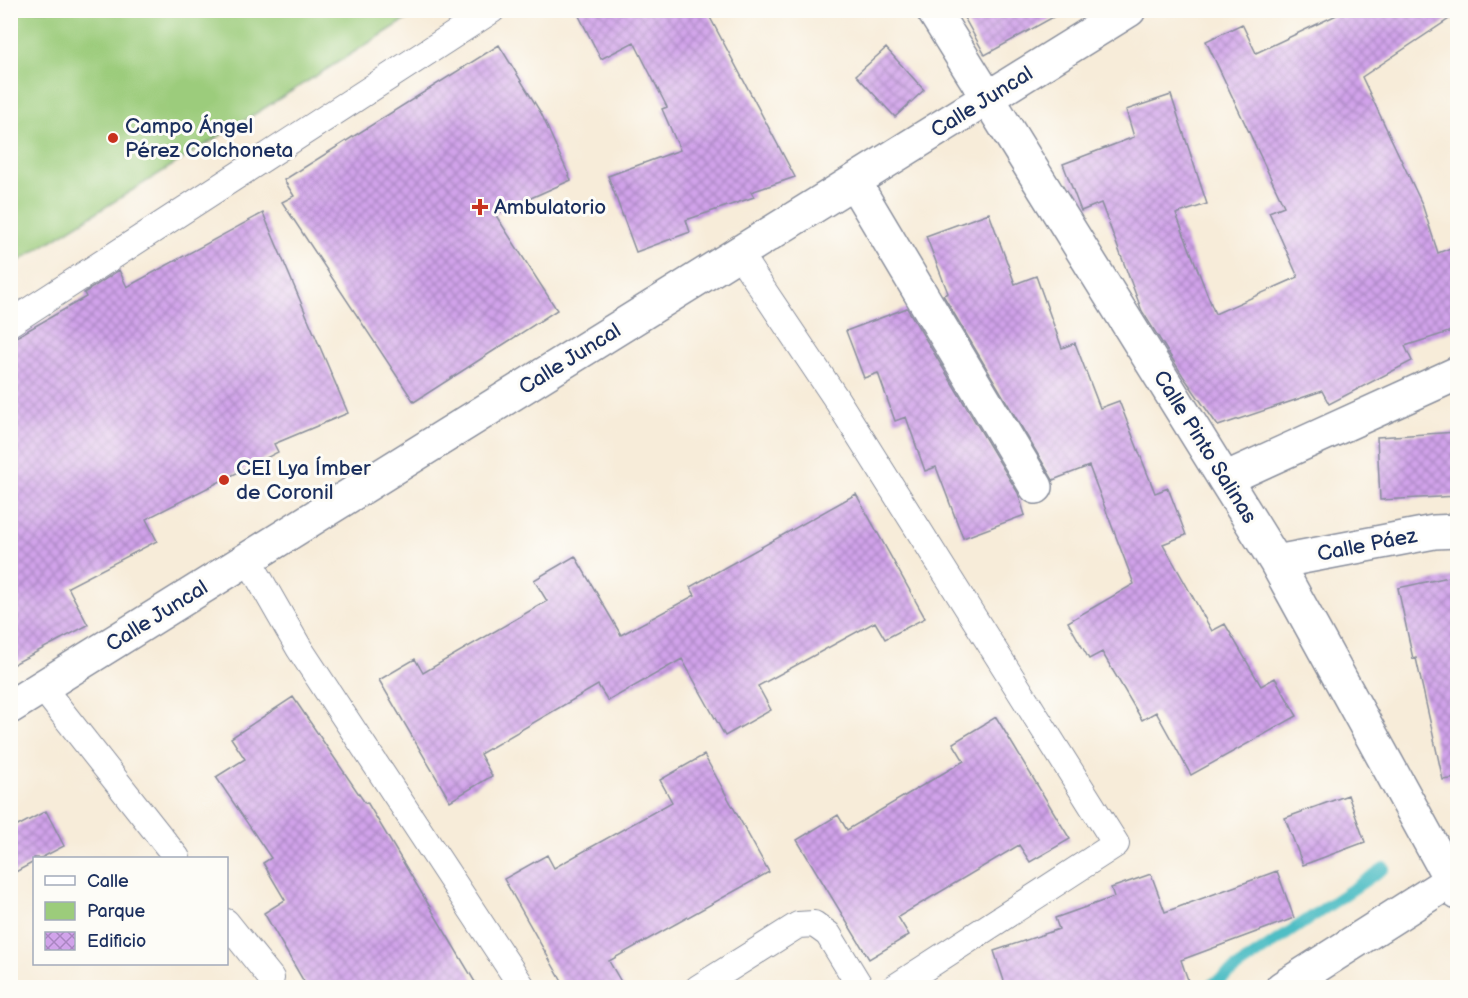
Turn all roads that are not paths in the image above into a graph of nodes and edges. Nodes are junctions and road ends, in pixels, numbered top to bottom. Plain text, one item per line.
1 (492, 10) edge
2 (933, 10) edge
3 (1129, 10) edge
4 (989, 97) junction
5 (854, 182) junction
6 (739, 254) junction
7 (10, 323) edge
8 (1458, 373) edge
9 (1225, 479) junction
10 (1036, 487) dead end
11 (1458, 531) edge
12 (248, 559) junction
13 (1276, 562) junction
14 (42, 687) junction
15 (10, 707) edge
16 (176, 857) edge
17 (1454, 887) edge
18 (228, 924) edge
19 (271, 978) dead end
20 (523, 987) edge
21 (698, 987) edge
22 (861, 987) edge
23 (894, 987) edge
24 (1282, 987) edge

1 - 7 lane
2 - 4 street, Calle Pinto Salinas
3 - 4 street, Calle Juncal
4 - 5 street, Calle Juncal
4 - 9 street, Calle Pinto Salinas
5 - 6 street, Calle Juncal
5 - 10 street
6 - 12 street, Calle Juncal
6 - 23 lane
8 - 9 street
9 - 13 street, Calle Pinto Salinas
11 - 13 street, Calle Páez
12 - 14 street, Calle Juncal
12 - 20 lane
13 - 17 street, Calle Pinto Salinas
14 - 15 street, Calle Juncal
14 - 16 lane
17 - 24 street
18 - 19 lane
21 - 22 lane

